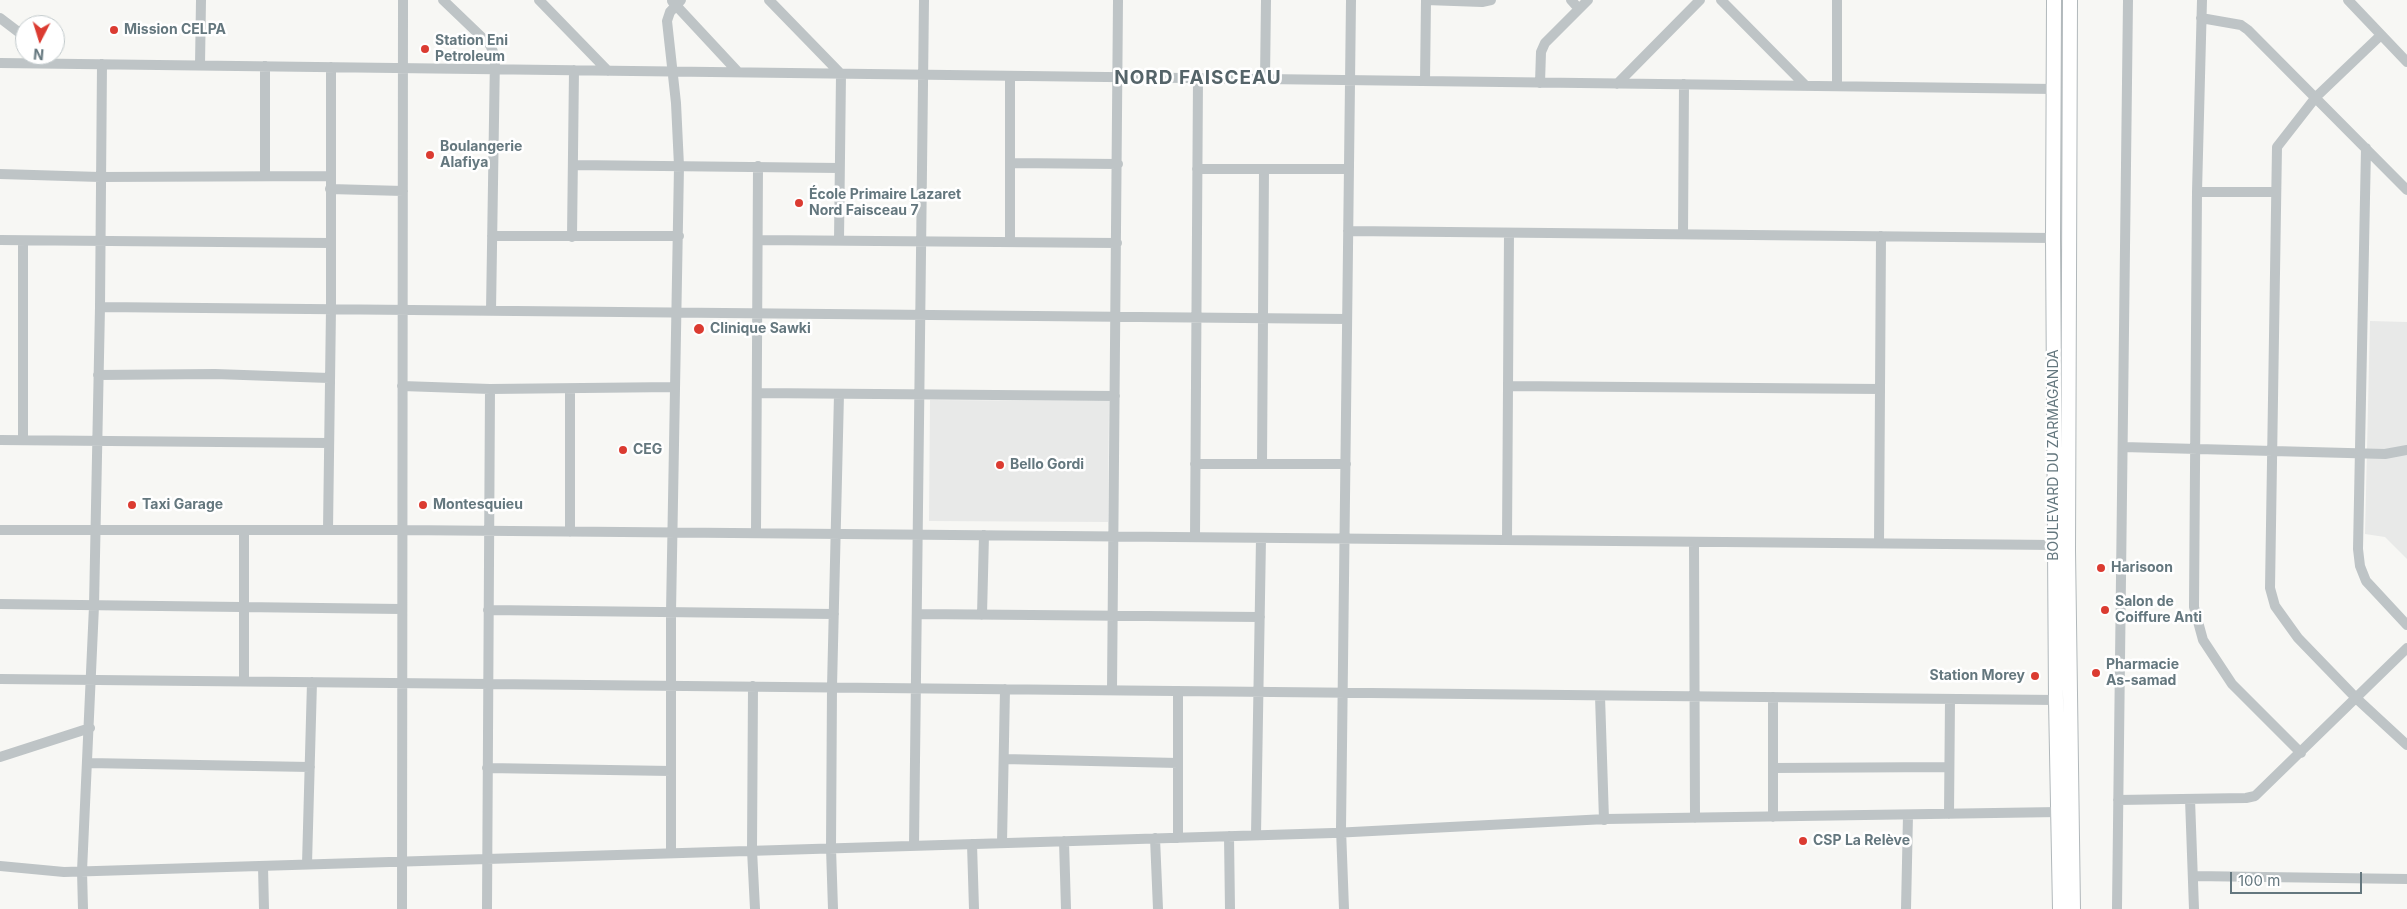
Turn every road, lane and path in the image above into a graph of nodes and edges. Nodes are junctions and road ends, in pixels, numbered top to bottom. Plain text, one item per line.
1 (201, 0) edge
2 (403, 0) edge
3 (443, 0) edge
4 (539, 0) edge
5 (769, 0) edge
6 (924, 0) edge
7 (1118, 0) edge
8 (1266, 0) edge
9 (1351, 0) edge
10 (1426, 0) edge
11 (1491, 0) edge
12 (1571, 0) edge
13 (1588, 0) edge
14 (1700, 0) edge
15 (1721, 0) edge
16 (1838, 0) edge
17 (2054, 0) edge
18 (2070, 0) edge
19 (2128, 0) edge
20 (2202, 0) edge
21 (2348, 0) edge
22 (676, 2) edge
23 (1579, 9) junction
24 (0, 18) edge
25 (2202, 18) junction
26 (15, 29) edge
27 (2381, 35) junction
28 (2407, 62) edge
29 (0, 63) edge
30 (15, 63) edge
31 (65, 64) edge
32 (102, 64) junction
33 (200, 65) junction
34 (265, 66) junction
35 (331, 67) junction
36 (403, 68) junction
37 (495, 69) junction
38 (574, 70) junction
39 (608, 70) junction
40 (672, 71) junction
41 (738, 72) junction
42 (841, 74) junction
43 (924, 75) junction
44 (1010, 76) junction
45 (1118, 77) junction
46 (1198, 78) junction
47 (1265, 79) junction
48 (1350, 80) junction
49 (1425, 81) junction
50 (1540, 83) junction
51 (1617, 84) junction
52 (1684, 84) junction
53 (1806, 86) junction
54 (1837, 86) junction
55 (2054, 89) junction
56 (2316, 97) junction
57 (2366, 148) junction
58 (1010, 163) junction
59 (1118, 164) junction
60 (574, 165) junction
61 (679, 166) junction
62 (758, 166) junction
63 (839, 168) junction
64 (1197, 169) junction
65 (1264, 169) junction
66 (1349, 169) junction
67 (0, 174) edge
68 (265, 176) junction
69 (330, 176) junction
70 (100, 177) junction
71 (330, 189) junction
72 (2407, 190) edge
73 (403, 191) junction
74 (2197, 192) junction
75 (2275, 192) junction
76 (1348, 231) junction
77 (1510, 233) junction
78 (1683, 234) junction
79 (492, 236) junction
80 (678, 236) junction
81 (1882, 236) junction
82 (572, 237) junction
83 (2053, 238) junction
84 (0, 240) edge
85 (23, 240) junction
86 (758, 240) junction
87 (839, 240) junction
88 (922, 241) junction
89 (100, 242) junction
90 (1010, 242) junction
91 (1117, 243) junction
92 (330, 244) junction
93 (100, 307) junction
94 (331, 308) junction
95 (402, 310) junction
96 (492, 311) junction
97 (678, 312) junction
98 (757, 313) junction
99 (920, 315) junction
100 (1117, 317) junction
101 (1196, 318) junction
102 (1263, 318) junction
103 (1348, 319) junction
104 (98, 375) junction
105 (329, 378) junction
106 (402, 386) junction
107 (1508, 386) junction
108 (675, 387) junction
109 (490, 389) junction
110 (570, 389) junction
111 (1880, 389) junction
112 (758, 393) junction
113 (839, 394) junction
114 (920, 394) junction
115 (1116, 396) junction
116 (0, 440) edge
117 (23, 440) junction
118 (97, 440) junction
119 (329, 442) junction
120 (2122, 447) junction
121 (2196, 448) junction
122 (2272, 449) junction
123 (2407, 450) edge
124 (2359, 453) junction
125 (1195, 464) junction
126 (1262, 464) junction
127 (1346, 464) junction
128 (0, 530) edge
129 (95, 530) junction
130 (244, 530) junction
131 (328, 530) junction
132 (401, 530) junction
133 (488, 531) junction
134 (570, 532) junction
135 (673, 533) junction
136 (756, 534) junction
137 (836, 534) junction
138 (918, 535) junction
139 (984, 535) junction
140 (1114, 537) junction
141 (1195, 537) junction
142 (1261, 538) junction
143 (1345, 539) junction
144 (1507, 540) junction
145 (1694, 542) junction
146 (1879, 544) junction
147 (2055, 545) junction
148 (0, 604) edge
149 (94, 606) junction
150 (245, 608) junction
151 (401, 609) junction
152 (488, 610) junction
153 (671, 612) junction
154 (834, 614) junction
155 (917, 614) junction
156 (982, 615) junction
157 (1113, 616) junction
158 (1260, 617) junction
159 (2407, 625) edge
160 (2407, 648) edge
161 (0, 679) edge
162 (92, 680) junction
163 (244, 681) junction
164 (312, 682) junction
165 (401, 683) junction
166 (487, 684) junction
167 (672, 686) junction
168 (753, 686) junction
169 (832, 687) junction
170 (916, 688) junction
171 (1005, 689) junction
172 (1112, 690) junction
173 (1178, 691) junction
174 (1258, 692) junction
175 (1343, 693) junction
176 (1600, 696) junction
177 (1695, 696) junction
178 (1773, 697) junction
179 (2356, 698) junction
180 (1950, 699) junction
181 (2056, 700) junction
182 (90, 728) junction
183 (2407, 745) edge
184 (2301, 753) junction
185 (0, 757) edge
186 (1004, 759) junction
187 (88, 763) junction
188 (1178, 763) junction
189 (310, 767) junction
190 (1949, 767) junction
191 (487, 768) junction
192 (1773, 768) junction
193 (671, 771) junction
194 (2190, 799) junction
195 (2118, 800) junction
196 (2059, 812) junction
197 (1949, 814) junction
198 (1908, 815) junction
199 (1773, 817) junction
200 (1695, 818) junction
201 (1604, 820) junction
202 (1341, 833) junction
203 (1256, 835) junction
204 (1229, 836) junction
205 (1155, 838) junction
206 (1178, 838) junction
207 (1064, 841) junction
208 (1002, 843) junction
209 (972, 844) junction
210 (914, 846) junction
211 (831, 848) junction
212 (752, 850) junction
213 (672, 853) junction
214 (485, 859) junction
215 (400, 861) junction
216 (307, 864) junction
217 (0, 866) edge
218 (263, 866) junction
219 (82, 872) junction
220 (2193, 876) junction
221 (2407, 879) edge
222 (83, 909) edge
223 (264, 909) edge
224 (402, 909) edge
225 (487, 909) edge
226 (755, 909) edge
227 (833, 909) edge
228 (974, 909) edge
229 (1066, 909) edge
230 (1158, 909) edge
231 (1230, 909) edge
232 (1344, 909) edge
233 (1906, 909) edge
234 (2060, 909) edge
235 (2073, 909) edge
236 (2117, 909) edge
237 (2194, 909) edge

1 - 33 street
2 - 36 street
3 - 37 street
4 - 39 street
5 - 42 street
6 - 43 street
7 - 45 street
8 - 47 street
9 - 48 street
10 - 11 street
10 - 49 street
12 - 23 street
13 - 23 street
14 - 51 street
15 - 53 street
16 - 54 street
17 - 55 main road, BOULEVARD DU ZARMAGANDA
18 - 235 main road, BOULEVARD DU ZARMAGANDA
19 - 120 street
20 - 25 street
21 - 27 street
22 - 40 street
22 - 41 street
23 - 50 street
24 - 26 street
25 - 56 street
25 - 74 street
27 - 28 street
27 - 56 street
29 - 30 street
31 - 32 street
32 - 33 street
32 - 70 street
33 - 34 street
34 - 35 street
34 - 68 street
35 - 36 street
35 - 69 street
36 - 37 street
36 - 73 street
37 - 38 street
37 - 79 street
38 - 39 street
38 - 60 street
39 - 40 street
40 - 41 street
40 - 61 street
41 - 42 street
42 - 43 street
42 - 63 street
43 - 44 street
43 - 88 street
44 - 45 street
44 - 58 street
45 - 46 street
45 - 59 street
46 - 47 street
46 - 64 street
47 - 48 street
48 - 49 street
48 - 66 street
49 - 50 street
50 - 51 street
51 - 52 street
52 - 53 street
52 - 78 street
53 - 54 street
54 - 55 street
55 - 83 main road, BOULEVARD DU ZARMAGANDA
56 - 57 street
56 - 75 street
57 - 72 street
57 - 124 street
58 - 59 street
58 - 90 street
59 - 91 street
60 - 61 street
60 - 82 street
61 - 62 street
61 - 80 street
62 - 63 street
62 - 86 street
63 - 87 street
64 - 65 street
64 - 101 street
65 - 66 street
65 - 102 street
66 - 76 street
67 - 70 street
68 - 69 street
68 - 70 street
69 - 71 street
70 - 89 street
71 - 73 street
71 - 92 street
73 - 95 street
74 - 75 street
74 - 121 street
75 - 122 street
76 - 77 street
76 - 103 street
77 - 78 street
77 - 107 street
78 - 81 street
79 - 82 street
79 - 96 street
80 - 82 street
80 - 97 street
81 - 83 street
81 - 111 street
83 - 147 main road, BOULEVARD DU ZARMAGANDA
84 - 85 street
85 - 89 street
85 - 117 street
86 - 87 street
86 - 98 street
87 - 88 street
88 - 90 street
88 - 99 street
89 - 92 street
89 - 93 street
90 - 91 street
91 - 100 street
92 - 94 street
93 - 94 street
93 - 104 street
94 - 95 street
94 - 105 street
95 - 96 street
95 - 106 street
96 - 97 street
97 - 98 street
97 - 108 street
98 - 99 street
98 - 112 street
99 - 100 street
99 - 114 street
100 - 101 street
100 - 115 street
101 - 102 street
101 - 125 street
102 - 103 street
102 - 126 street
103 - 127 street
104 - 105 street
104 - 118 street
105 - 119 street
106 - 109 street
106 - 132 street
107 - 111 street
107 - 144 street
108 - 110 street
108 - 135 street
109 - 110 street
109 - 133 street
110 - 134 street
111 - 146 street
112 - 113 street
112 - 136 street
113 - 114 street
113 - 137 street
114 - 115 street
114 - 138 street
115 - 140 street
116 - 117 street
117 - 118 street
118 - 119 street
118 - 129 street
119 - 131 street
120 - 121 street
120 - 195 street
121 - 122 street
121 - 184 street
122 - 124 street
122 - 179 street
123 - 124 street
124 - 159 street
125 - 126 street
125 - 141 street
126 - 127 street
127 - 143 street
128 - 129 street
129 - 130 street
129 - 149 street
130 - 131 street
130 - 150 street
131 - 132 street
132 - 133 street
132 - 151 street
133 - 134 street
133 - 152 street
134 - 135 street
135 - 136 street
135 - 153 street
136 - 137 street
137 - 138 street
137 - 154 street
138 - 139 street
138 - 155 street
139 - 140 street
139 - 156 street
140 - 141 street
140 - 157 street
141 - 142 street
142 - 143 street
142 - 158 street
143 - 144 street
143 - 175 street
144 - 145 street
145 - 146 street
145 - 177 street
146 - 147 street
147 - 181 main road, BOULEVARD DU ZARMAGANDA
148 - 149 street
149 - 150 street
149 - 162 street
150 - 151 street
150 - 163 street
151 - 165 street
152 - 153 street
152 - 166 street
153 - 154 street
153 - 167 street
154 - 169 street
155 - 156 street
155 - 170 street
156 - 157 street
157 - 158 street
157 - 172 street
158 - 174 street
160 - 179 street
161 - 162 street
162 - 163 street
162 - 182 street
163 - 164 street
164 - 165 street
164 - 189 street
165 - 166 street
165 - 215 street
166 - 167 street
166 - 191 street
167 - 168 street
167 - 193 street
168 - 169 street
168 - 212 street
169 - 170 street
169 - 211 street
170 - 171 street
170 - 210 street
171 - 172 street
171 - 186 street
172 - 173 street
173 - 174 street
173 - 188 street
174 - 175 street
174 - 203 street
175 - 176 street
175 - 202 street
176 - 177 street
176 - 201 street
177 - 178 street
177 - 200 street
178 - 180 street
178 - 192 street
179 - 183 street
179 - 184 street
180 - 181 street
180 - 190 street
181 - 196 main road, BOULEVARD DU ZARMAGANDA
182 - 185 street
182 - 187 street
184 - 194 street
186 - 188 street
186 - 208 street
187 - 189 street
187 - 219 street
188 - 206 street
189 - 216 street
190 - 192 street
190 - 197 street
191 - 193 street
191 - 214 street
192 - 199 street
193 - 213 street
194 - 195 street
194 - 220 street
195 - 236 street
196 - 197 street
196 - 234 main road, BOULEVARD DU ZARMAGANDA
197 - 198 street
198 - 199 street
198 - 233 street
199 - 200 street
200 - 201 street
201 - 202 street
202 - 203 street
202 - 232 street
203 - 204 street
204 - 206 street
204 - 231 street
205 - 206 street
205 - 207 street
205 - 230 street
207 - 208 street
207 - 229 street
208 - 209 street
209 - 210 street
209 - 228 street
210 - 211 street
211 - 212 street
211 - 227 street
212 - 213 street
212 - 226 street
213 - 214 street
214 - 215 street
214 - 225 street
215 - 216 street
215 - 224 street
216 - 218 street
217 - 219 street
218 - 219 street
218 - 223 street
219 - 222 street
220 - 221 street
220 - 237 street

